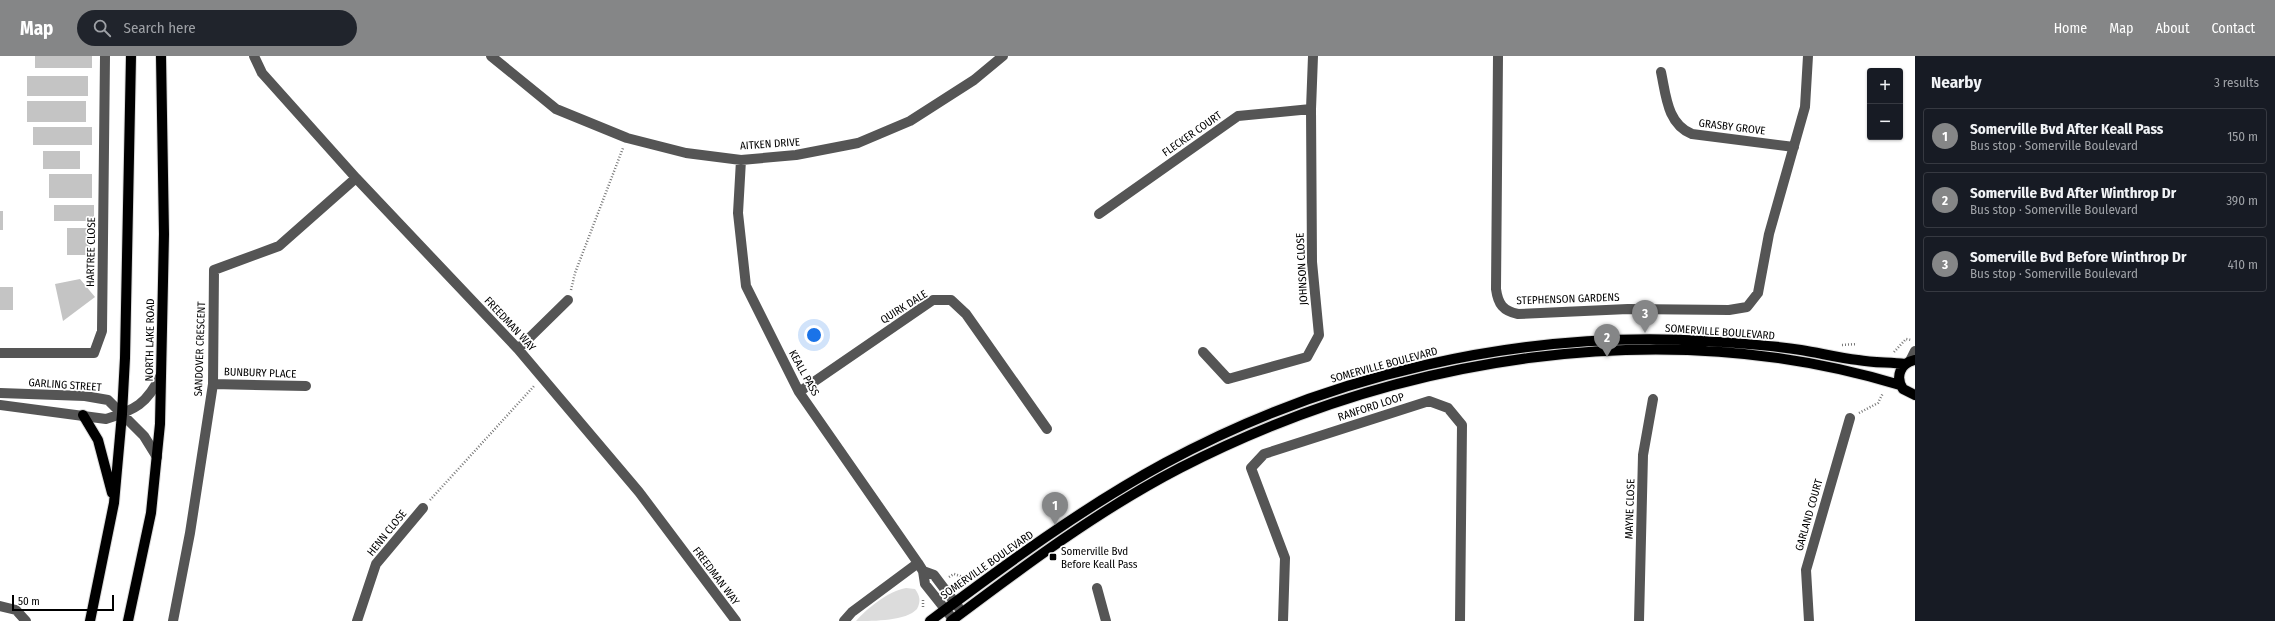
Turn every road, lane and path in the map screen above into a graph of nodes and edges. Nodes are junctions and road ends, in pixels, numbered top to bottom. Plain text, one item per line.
1 (105, 56) edge
2 (131, 56) edge
3 (161, 56) edge
4 (254, 56) edge
5 (491, 56) edge
6 (1003, 56) edge
7 (1313, 56) edge
8 (1498, 56) edge
9 (1808, 56) edge
10 (1661, 72) dead end
11 (1311, 109) junction
12 (627, 138) junction
13 (1794, 147) junction
14 (741, 160) junction
15 (356, 178) junction
16 (1099, 214) dead end
17 (568, 300) joint
18 (518, 349) junction
19 (1915, 351) edge
20 (1202, 352) dead end
21 (0, 353) edge
22 (1910, 362) edge
23 (161, 376) junction
24 (542, 378) junction
25 (213, 384) junction
26 (1900, 385) junction
27 (306, 386) dead end
28 (1886, 387) dead end
29 (799, 392) junction
30 (0, 393) edge
31 (1915, 395) edge
32 (1653, 398) dead end
33 (0, 405) edge
34 (122, 414) junction
35 (83, 416) junction
36 (1850, 418) joint
37 (1047, 429) dead end
38 (157, 457) junction
39 (114, 503) junction
40 (423, 508) joint
41 (920, 567) junction
42 (1097, 588) dead end
43 (956, 602) junction
44 (0, 606) edge
45 (946, 609) junction
46 (962, 612) junction
47 (952, 620) edge
48 (26, 621) edge
49 (90, 621) edge
50 (128, 621) edge
51 (173, 621) edge
52 (357, 621) edge
53 (736, 621) edge
54 (844, 621) edge
55 (930, 621) edge
56 (1106, 621) edge
57 (1283, 621) edge
58 (1460, 621) edge
59 (1639, 621) edge
60 (1809, 621) edge

1 - 21 street, HARTREE CLOSE
2 - 34 main road
3 - 23 main road, NORTH LAKE ROAD
4 - 15 street, FREEDMAN WAY
5 - 12 street, AITKEN DRIVE
6 - 14 street, AITKEN DRIVE
7 - 11 street, JOHNSON CLOSE
8 - 13 street, STEPHENSON GARDENS
9 - 13 street, STEPHENSON GARDENS
10 - 13 street, GRASBY GROVE
11 - 16 street, FLECKER COURT
11 - 20 street, JOHNSON CLOSE
12 - 14 street, AITKEN DRIVE
12 - 17 path
14 - 29 street, KEALL PASS
15 - 18 street, FREEDMAN WAY
15 - 25 street, SANDOVER CRESCENT
17 - 18 street
18 - 24 street, FREEDMAN WAY
19 - 22 street
22 - 26 main road
22 - 43 main road, SOMERVILLE BOULEVARD
23 - 34 street
23 - 38 main road, NORTH LAKE ROAD
24 - 40 path
24 - 53 street, FREEDMAN WAY
25 - 27 street, BUNBURY PLACE
25 - 51 street, SANDOVER CRESCENT
26 - 31 main road, SOMERVILLE BOULEVARD
26 - 46 main road, SOMERVILLE BOULEVARD
28 - 36 path
29 - 37 street, QUIRK DALE
29 - 41 street, KEALL PASS
30 - 34 street, GARLING STREET
32 - 59 street, MAYNE CLOSE
33 - 35 street
34 - 35 street
34 - 38 street, GARLING STREET
34 - 39 main road
35 - 39 main road
36 - 60 street, GARLAND COURT
38 - 50 main road, NORTH LAKE ROAD
39 - 49 main road
40 - 52 street, HENN CLOSE
41 - 43 street, KEALL PASS
41 - 45 street, KEALL PASS
41 - 54 street
42 - 56 street
43 - 45 main road, SOMERVILLE BOULEVARD
43 - 46 street, KEALL PASS
44 - 48 street
45 - 47 street, KEALL PASS
45 - 55 main road, SOMERVILLE BOULEVARD
46 - 47 main road, SOMERVILLE BOULEVARD
57 - 58 street, RANFORD LOOP

